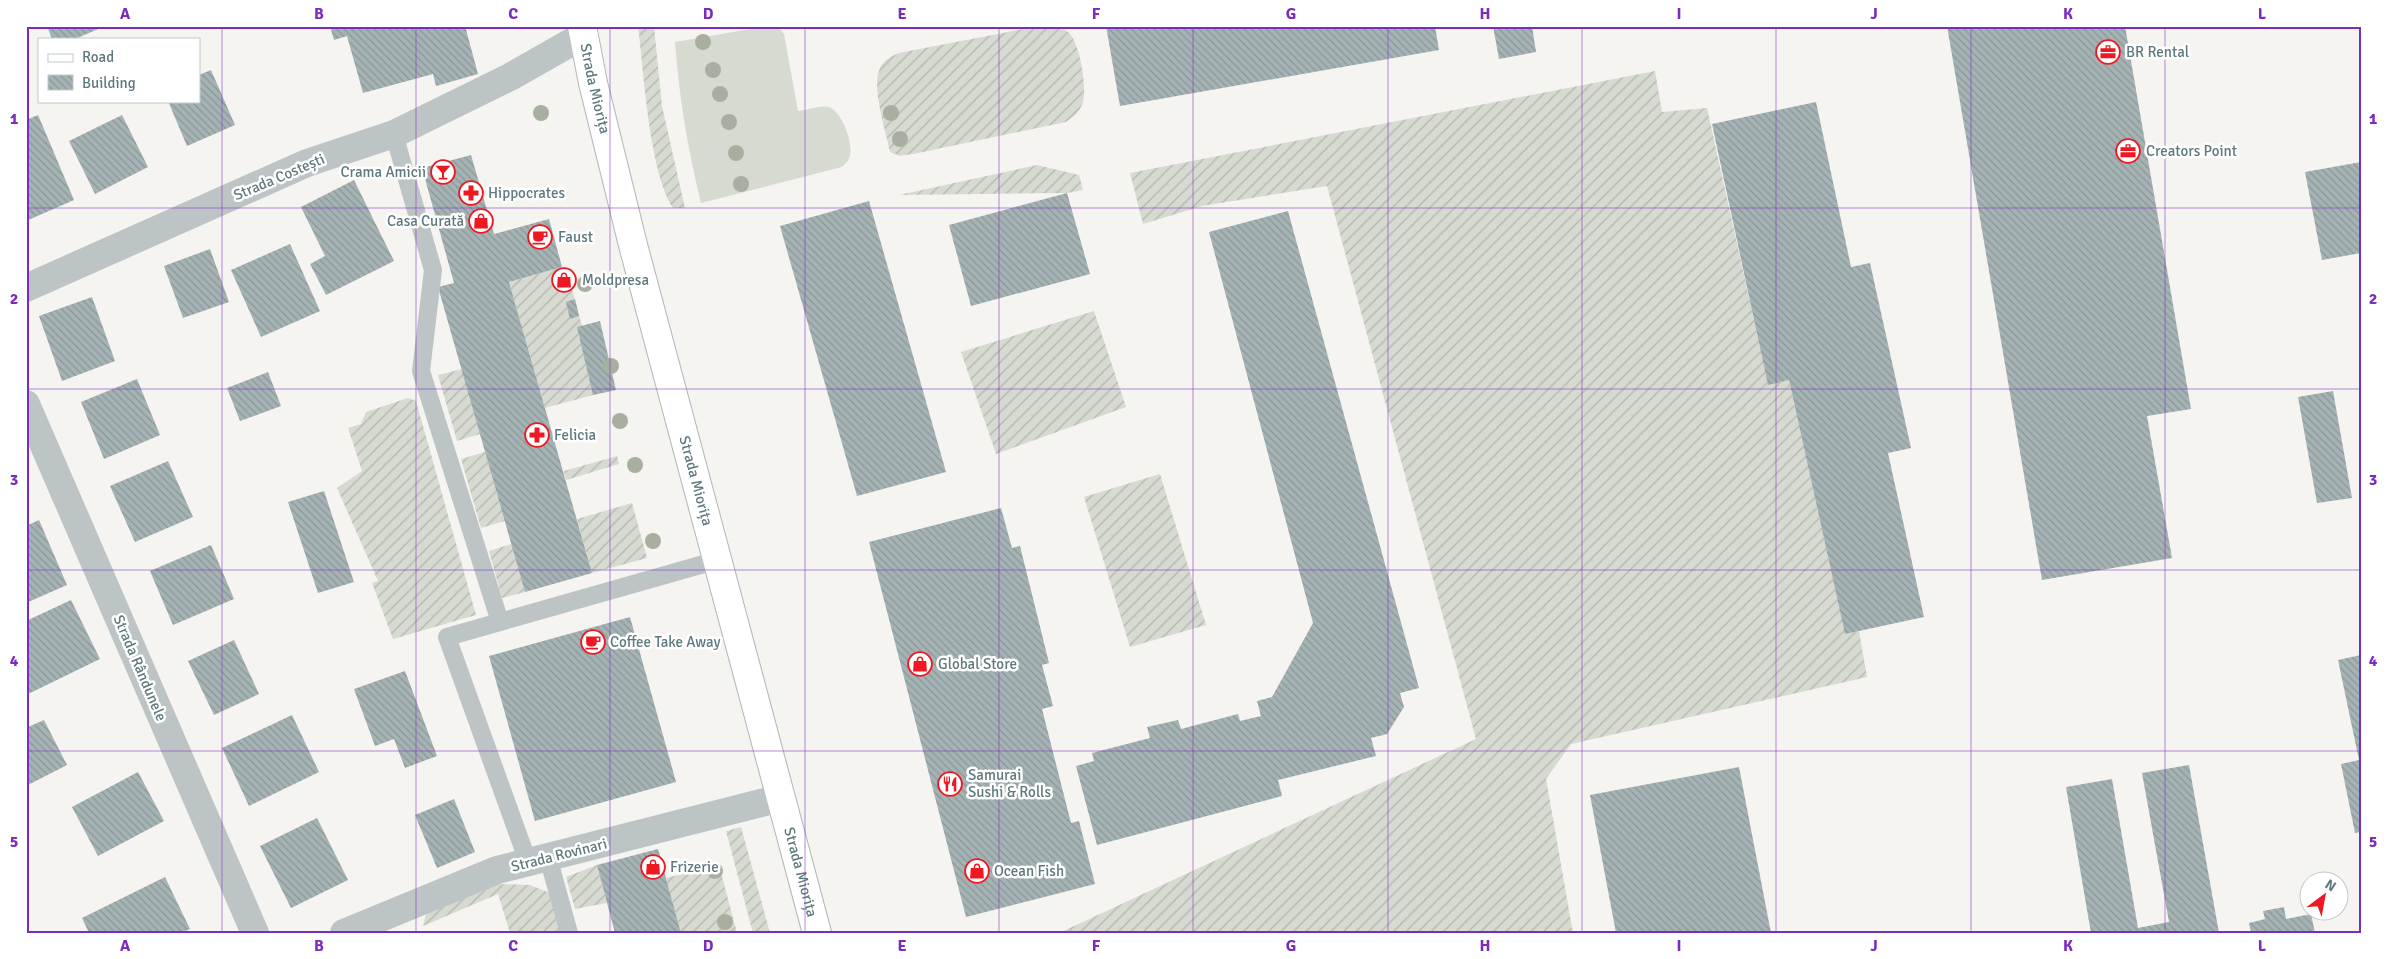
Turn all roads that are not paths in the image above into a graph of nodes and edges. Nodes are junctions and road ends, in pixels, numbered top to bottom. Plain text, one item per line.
1 (583, 31) edge
2 (394, 134) junction
3 (26, 288) edge
4 (26, 404) edge
5 (718, 560) junction
6 (500, 622) junction
7 (781, 798) junction
8 (538, 860) junction
9 (254, 933) edge
10 (344, 933) edge
11 (569, 933) edge
12 (816, 933) edge

1 - 2 street, Strada Costești
1 - 5 main road, Strada Miorița
2 - 3 street, Strada Costești
2 - 6 lane
4 - 9 street, Strada Rândunele
5 - 6 lane
5 - 7 main road, Strada Miorița
6 - 8 lane
7 - 8 street, Strada Rovinari
7 - 12 main road, Strada Miorița
8 - 10 street, Strada Rovinari
8 - 11 lane

